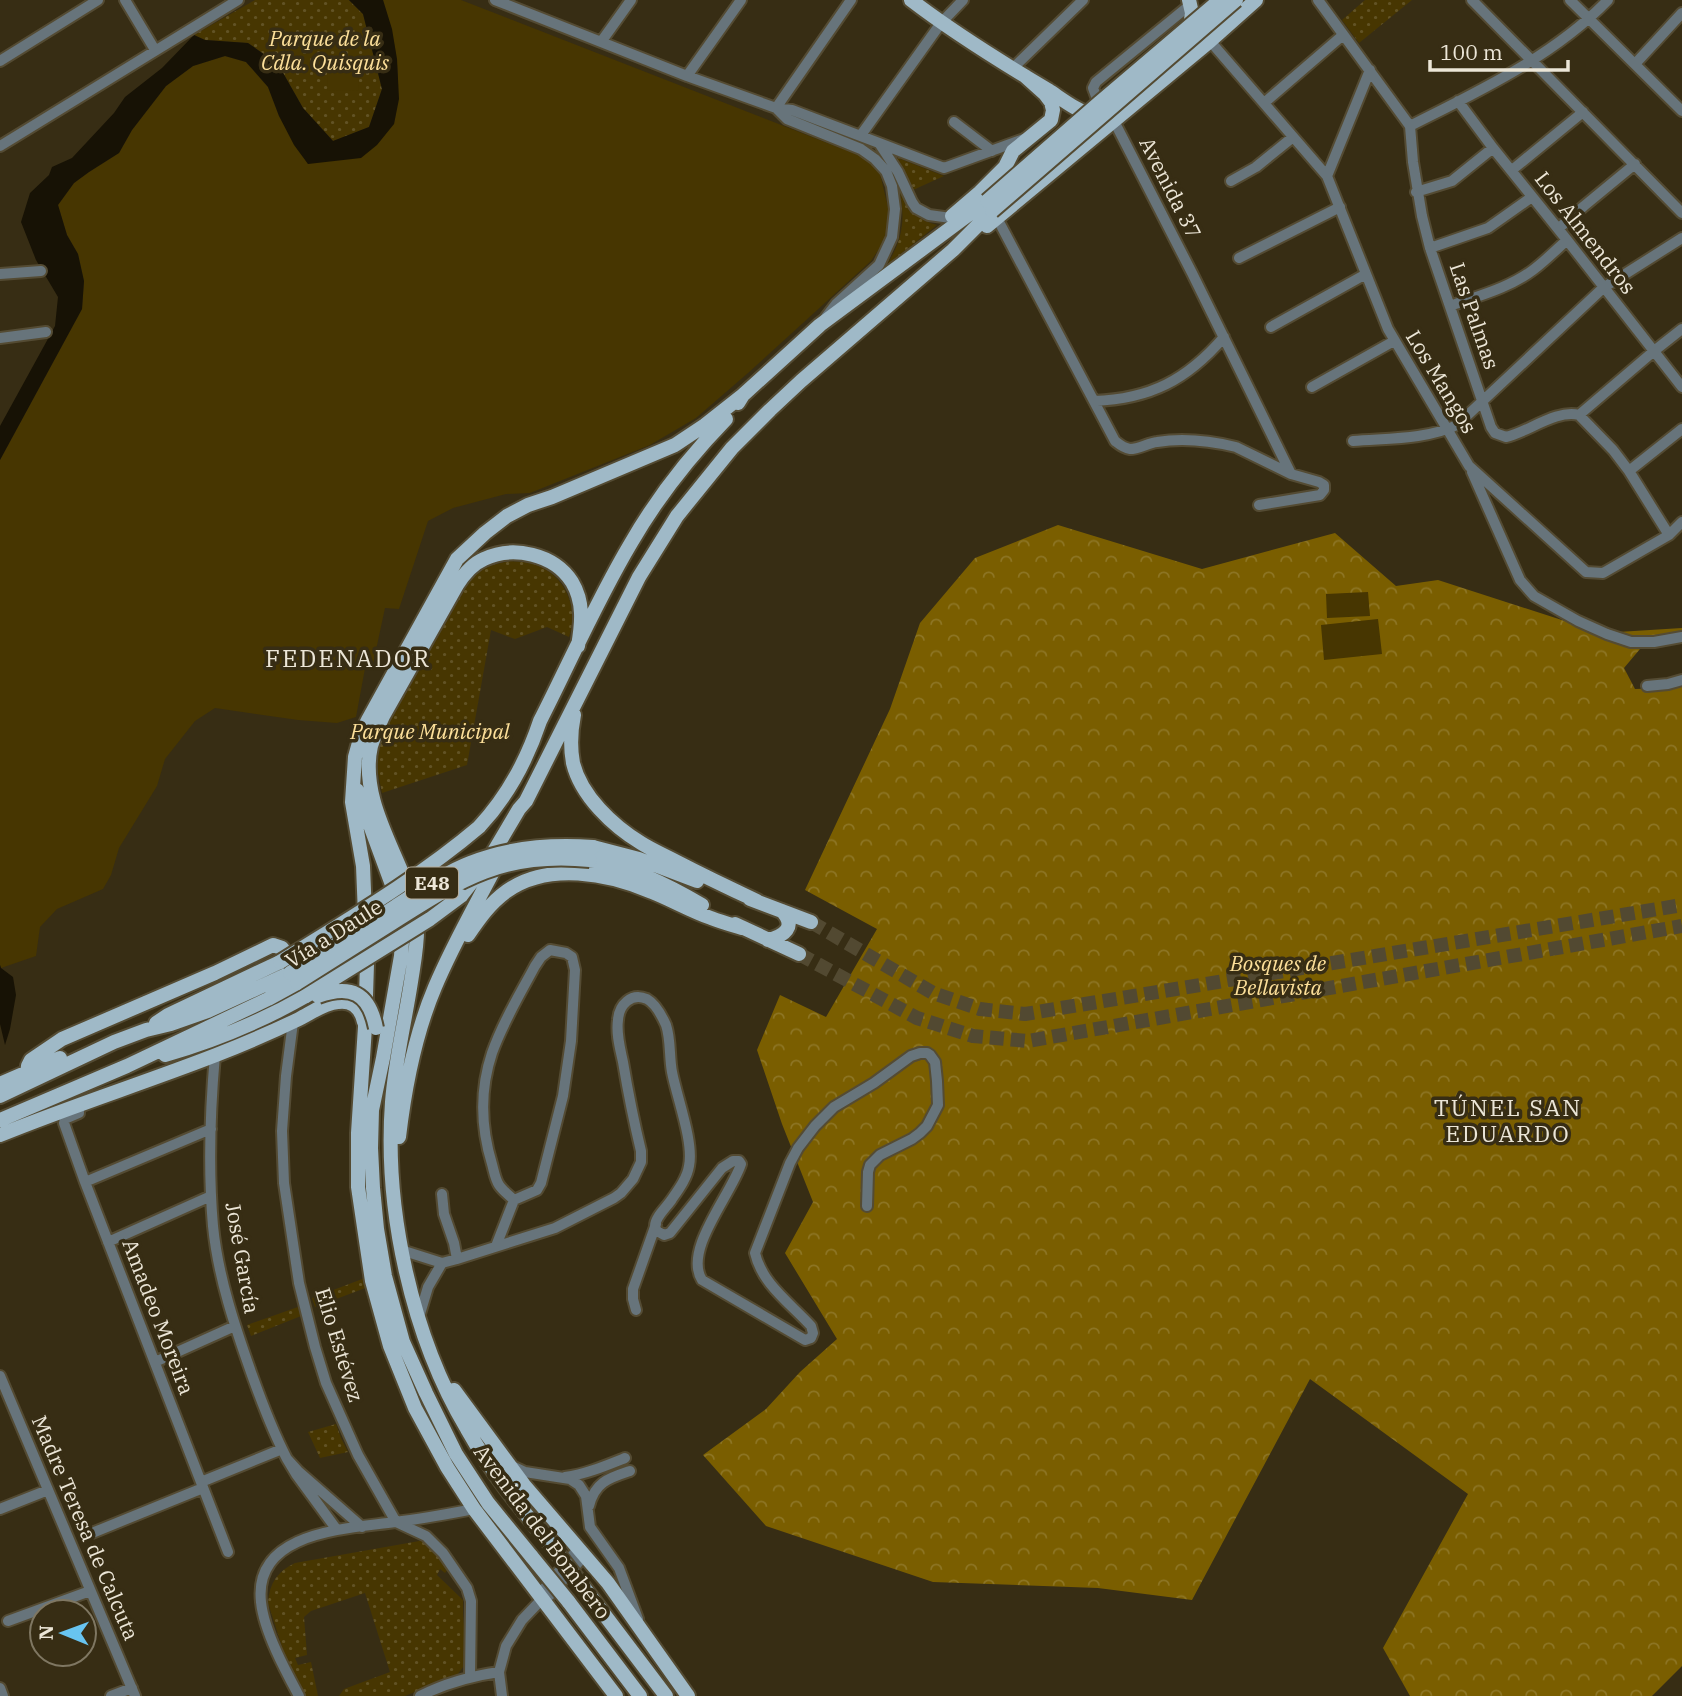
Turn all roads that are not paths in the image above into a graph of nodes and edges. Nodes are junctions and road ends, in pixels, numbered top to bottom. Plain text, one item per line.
1 (98, 0) edge
2 (125, 0) edge
3 (238, 0) edge
4 (495, 0) edge
5 (631, 0) edge
6 (741, 0) edge
7 (850, 0) edge
8 (911, 0) edge
9 (963, 0) edge
10 (1083, 0) edge
11 (1221, 0) edge
12 (1318, 0) edge
13 (1472, 0) edge
14 (1570, 0) edge
15 (1608, 0) edge
16 (1247, 3) edge
17 (518, 4) edge
18 (1187, 4) edge
19 (1682, 13) edge
20 (1589, 20) junction
21 (941, 23) junction
22 (1191, 28) junction
23 (1343, 35) junction
24 (1210, 41) junction
25 (601, 43) junction
26 (155, 50) junction
27 (1532, 60) junction
28 (0, 61) edge
29 (1635, 64) junction
30 (1370, 70) junction
31 (1019, 73) junction
32 (1169, 75) junction
33 (687, 76) junction
34 (1095, 95) junction
35 (1458, 101) junction
36 (1264, 103) junction
37 (1679, 103) edge
38 (776, 108) junction
39 (1090, 111) junction
40 (1583, 112) junction
41 (1114, 121) junction
42 (954, 122) dead end
43 (1410, 126) junction
44 (860, 135) junction
45 (1033, 135) junction
46 (1293, 136) junction
47 (879, 143) junction
48 (0, 146) edge
49 (1493, 148) junction
50 (992, 151) junction
51 (1076, 152) junction
52 (1635, 164) junction
53 (1005, 167) junction
54 (1511, 170) junction
55 (1327, 176) junction
56 (1231, 181) dead end
57 (1416, 192) junction
58 (1532, 197) junction
59 (1340, 207) junction
60 (992, 210) junction
61 (1682, 212) edge
62 (951, 218) junction
63 (1558, 229) junction
64 (1682, 238) edge
65 (1567, 240) junction
66 (1430, 248) junction
67 (1239, 258) dead end
68 (894, 269) junction
69 (41, 271) dead end
70 (0, 274) edge
71 (1366, 274) junction
72 (1603, 288) junction
73 (1450, 306) junction
74 (820, 325) junction
75 (1272, 327) dead end
76 (1682, 329) edge
77 (46, 332) dead end
78 (1224, 337) junction
79 (0, 338) edge
80 (1394, 341) junction
81 (1654, 351) junction
82 (1312, 387) dead end
83 (1682, 387) edge
84 (743, 395) junction
85 (1094, 401) junction
86 (1483, 402) junction
87 (1579, 415) junction
88 (1447, 429) junction
89 (1682, 429) edge
90 (1353, 441) dead end
91 (1469, 466) junction
92 (1629, 471) junction
93 (1291, 474) junction
94 (1259, 505) dead end
95 (1682, 522) edge
96 (1669, 535) junction
97 (1682, 637) edge
98 (578, 646) junction
99 (1682, 680) edge
100 (1647, 686) dead end
101 (576, 704) junction
102 (353, 776) junction
103 (526, 800) junction
104 (592, 854) junction
105 (757, 901) junction
106 (782, 911) junction
107 (811, 922) tunnel mouth
108 (742, 928) junction
109 (768, 940) junction
110 (799, 954) tunnel mouth
111 (446, 965) junction
112 (294, 978) junction
113 (306, 998) junction
114 (299, 1019) junction
115 (371, 1028) junction
116 (146, 1030) junction
117 (114, 1042) junction
118 (215, 1055) junction
119 (127, 1066) junction
120 (27, 1073) junction
121 (0, 1084) edge
122 (0, 1096) edge
123 (79, 1104) junction
124 (372, 1110) junction
125 (0, 1120) edge
126 (211, 1129) junction
127 (0, 1135) edge
128 (393, 1178) junction
129 (85, 1182) junction
130 (442, 1194) dead end
131 (211, 1196) junction
132 (514, 1200) junction
133 (867, 1206) dead end
134 (656, 1224) junction
135 (108, 1241) junction
136 (496, 1246) junction
137 (401, 1250) junction
138 (457, 1259) junction
139 (442, 1263) junction
140 (636, 1310) dead end
141 (419, 1317) junction
142 (235, 1326) junction
143 (155, 1362) junction
144 (438, 1370) junction
145 (0, 1376) edge
146 (284, 1454) junction
147 (625, 1458) dead end
148 (508, 1464) junction
149 (630, 1471) dead end
150 (562, 1478) junction
151 (202, 1485) junction
152 (48, 1490) junction
153 (0, 1509) edge
154 (474, 1509) junction
155 (588, 1512) junction
156 (397, 1522) junction
157 (362, 1527) junction
158 (337, 1530) junction
159 (92, 1533) dead end
160 (228, 1552) dead end
161 (581, 1552) junction
162 (90, 1591) junction
163 (542, 1599) junction
164 (8, 1621) dead end
165 (643, 1631) junction
166 (499, 1672) junction
167 (470, 1677) junction
168 (0, 1688) edge
169 (134, 1692) edge
170 (4, 1696) edge
171 (111, 1696) edge
172 (299, 1696) edge
173 (420, 1696) edge
174 (502, 1696) edge
175 (617, 1696) edge
176 (640, 1696) edge
177 (666, 1696) edge
178 (688, 1696) edge

1 - 28 street
2 - 26 street
3 - 26 street
4 - 17 street
5 - 25 street
6 - 33 street
7 - 38 street
8 - 21 main road
9 - 21 street
10 - 31 street
11 - 16 main road
11 - 60 main road, bridge
12 - 23 street
13 - 27 street
14 - 20 street
15 - 20 street
16 - 24 main road
16 - 60 main road, bridge
17 - 25 street
18 - 22 main road
18 - 34 street
19 - 29 street
20 - 27 street
20 - 29 street
21 - 31 main road
21 - 44 street
22 - 32 main road
22 - 39 main road
23 - 30 street
23 - 36 street
24 - 32 main road
24 - 36 street, Los Mangos
25 - 33 street
26 - 48 street
27 - 35 street
27 - 40 street
29 - 37 street
30 - 43 street
30 - 55 street
31 - 39 main road
31 - 45 main road
32 - 41 main road
33 - 38 street
34 - 39 street
34 - 39 street
35 - 43 street
35 - 49 street, Los Almendros
36 - 46 street, Los Mangos
38 - 44 street
38 - 74 street
39 - 41 main road
40 - 52 street
40 - 54 street
41 - 51 main road
41 - 78 street, Avenida 37
42 - 50 street
43 - 57 street, Las Palmas
44 - 47 street
45 - 50 street
45 - 53 main road
46 - 55 street, Los Mangos
46 - 56 street
47 - 50 street
47 - 62 street
49 - 54 street, Los Almendros
49 - 57 street
51 - 53 main road
51 - 60 main road
52 - 61 street
52 - 63 street
53 - 62 main road
54 - 58 street, Los Almendros
55 - 59 street, Los Mangos
57 - 66 street, Las Palmas
58 - 63 street, Los Almendros
58 - 66 street
59 - 67 street
59 - 71 street, Los Mangos
60 - 68 main road
60 - 85 street
60 - 101 main road
62 - 68 main road
63 - 65 street, Los Almendros
64 - 72 street
65 - 72 street, Los Almendros
65 - 73 street
66 - 73 street, Las Palmas
68 - 74 main road
69 - 70 street
71 - 75 street
71 - 80 street, Los Mangos
72 - 81 street, Los Almendros
72 - 86 street
73 - 86 street, Las Palmas
74 - 84 main road
76 - 81 street
77 - 79 street
78 - 85 street
78 - 93 street, Avenida 37
80 - 82 street
80 - 88 street, Los Mangos
81 - 83 street, Los Almendros
81 - 87 street
84 - 98 main road, Vía a Daule
84 - 102 main road, Avenida del Bombero
85 - 93 street
86 - 87 street, Las Palmas
86 - 88 street
87 - 92 street
88 - 90 street
88 - 91 street, Los Mangos
89 - 92 street
91 - 96 street, Los Mangos
91 - 97 street
92 - 96 street
93 - 94 street
95 - 96 street
98 - 116 main road, Vía a Daule, bridge
98 - 128 main road
99 - 100 street
101 - 103 main road
101 - 105 main road
102 - 115 main road, Avenida del Bombero
102 - 124 main road, Avenida del Bombero
103 - 111 main road
103 - 113 main road, Vía a Daule, bridge
104 - 105 main road, Vía a Daule / E48
104 - 108 main road, Vía a Daule / E48
104 - 112 main road, Vía a Daule / E48, bridge
105 - 106 main road, Vía a Daule / E48
106 - 107 main road, Vía a Daule / E48
106 - 109 main road
108 - 109 main road, Vía a Daule / E48
108 - 111 main road
109 - 110 main road, Vía a Daule / E48
111 - 128 main road
112 - 116 main road, Vía a Daule / E48
112 - 119 main road, Vía a Daule / E48
113 - 115 main road, bridge
113 - 119 main road, Vía a Daule
114 - 115 main road
114 - 118 main road
114 - 120 main road
114 - 156 street, Elio Estévez
115 - 124 main road
115 - 154 main road, Avenida del Bombero
116 - 117 main road, Vía a Daule / E48
117 - 120 main road, Vía a Daule
117 - 122 main road, Vía a Daule / E48
118 - 123 main road
118 - 126 street, José García
119 - 125 main road, Vía a Daule / E48
120 - 121 main road, Vía a Daule
123 - 127 main road
123 - 129 street, Amadeo Moreira
124 - 176 main road, Avenida del Bombero, bridge
126 - 129 street
126 - 131 street, José García
128 - 137 main road, Avenida del Bombero
129 - 135 street, Amadeo Moreira
130 - 138 street
131 - 135 street
131 - 142 street, José García
132 - 132 street
132 - 136 street
133 - 134 street
134 - 136 street
134 - 140 street
135 - 143 street, Amadeo Moreira
136 - 138 street
137 - 139 street
137 - 141 main road, Avenida del Bombero
138 - 139 street
139 - 141 street
141 - 144 main road, Avenida del Bombero
142 - 143 street
142 - 146 street, José García
143 - 151 street, Amadeo Moreira
144 - 148 main road, Avenida del Bombero
144 - 177 main road, Avenida del Bombero, bridge
145 - 152 street, Madre Teresa de Calcuta
146 - 151 street
146 - 157 street, José García
146 - 158 street, José García
147 - 150 street
148 - 150 street
148 - 161 main road, Avenida del Bombero
149 - 155 street
150 - 155 street
151 - 159 street
151 - 160 street, Amadeo Moreira
152 - 153 street
152 - 162 street, Madre Teresa de Calcuta
154 - 156 street
154 - 163 main road, Avenida del Bombero
155 - 165 street
156 - 157 street
156 - 167 street
157 - 158 street
158 - 172 street
161 - 163 street
161 - 165 main road, Avenida del Bombero
162 - 164 street
162 - 169 street, Madre Teresa de Calcuta
163 - 166 street
163 - 175 main road, Avenida del Bombero
165 - 178 main road, Avenida del Bombero
166 - 167 street
166 - 174 street
167 - 173 street
168 - 170 street
169 - 171 street

